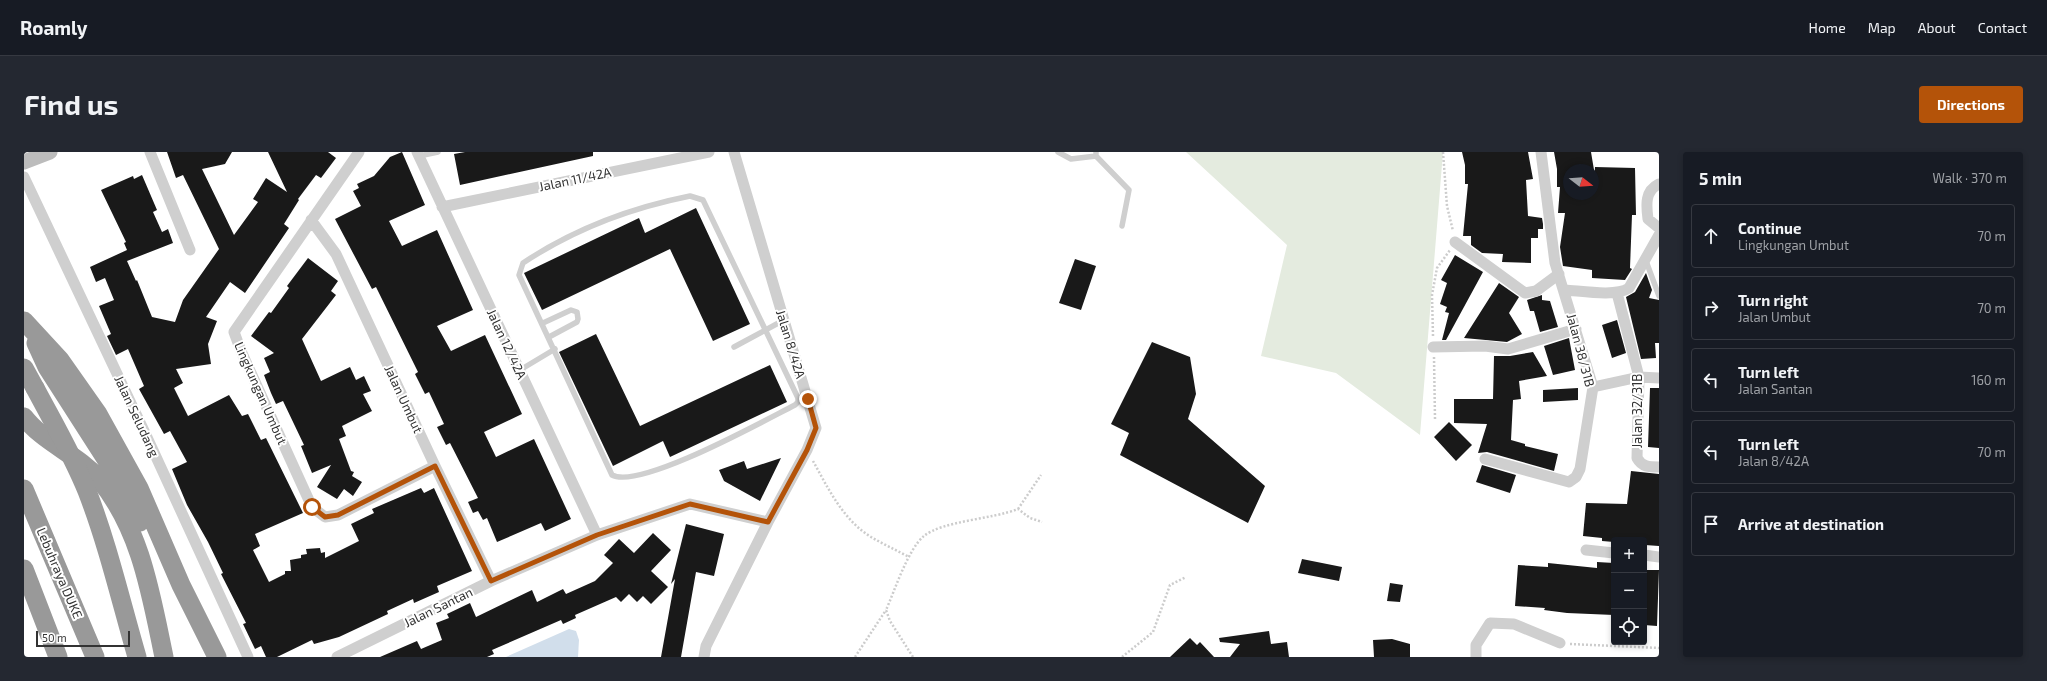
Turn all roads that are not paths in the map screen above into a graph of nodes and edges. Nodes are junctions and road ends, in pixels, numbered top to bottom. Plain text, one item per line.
1 (50, 152) edge
2 (150, 152) edge
3 (359, 152) edge
4 (438, 152) edge
5 (709, 152) edge
6 (734, 152) edge
7 (1058, 152) edge
8 (1541, 152) edge
9 (418, 154) edge
10 (1096, 154) edge
11 (24, 162) edge
12 (24, 177) edge
13 (1659, 184) edge
14 (442, 207) junction
15 (311, 220) junction
16 (1122, 226) dead end
17 (1659, 228) edge
18 (1659, 235) edge
19 (1455, 242) road end
20 (190, 250) dead end
21 (1646, 261) junction
22 (1559, 274) junction
23 (1565, 290) junction
24 (1617, 293) junction
25 (1659, 296) edge
26 (784, 320) junction
27 (543, 323) junction
28 (26, 324) edge
29 (766, 329) junction
30 (1576, 329) junction
31 (549, 337) junction
32 (734, 347) dead end
33 (1433, 347) road end
34 (555, 349) junction
35 (24, 368) edge
36 (520, 370) junction
37 (1639, 377) junction
38 (1659, 378) edge
39 (30, 382) edge
40 (1593, 387) junction
41 (24, 417) edge
42 (1485, 459) dead end
43 (435, 466) junction
44 (1659, 467) edge
45 (24, 489) edge
46 (768, 522) junction
47 (597, 535) junction
48 (1586, 550) dead end
49 (1611, 553) edge
50 (1647, 555) edge
51 (1659, 557) edge
52 (24, 569) edge
53 (148, 581) junction
54 (491, 581) junction
55 (1560, 643) road end
56 (58, 657) edge
57 (95, 657) edge
58 (137, 657) edge
59 (164, 657) edge
60 (217, 657) edge
61 (248, 657) edge
62 (337, 657) edge
63 (704, 657) edge
64 (1476, 657) edge

1 - 11 main road
2 - 20 street
3 - 15 street, Lingkungan Umbut
4 - 9 lane
5 - 14 street, Jalan 11/42A
6 - 26 street, Jalan 8/42A
7 - 10 lane
8 - 22 street, Jalan 38/31B
9 - 14 street, Jalan 12/42A
10 - 16 lane
12 - 61 street, Jalan Seludang
13 - 17 street
14 - 36 street, Jalan 12/42A
15 - 43 street, Jalan Umbut
15 - 43 street, Lingkungan Umbut
18 - 21 street
19 - 22 street
21 - 24 street
21 - 25 lane
22 - 23 street, Jalan 38/31B
23 - 24 street
23 - 30 street, Jalan 38/31B
24 - 37 street, Jalan 32/31B
26 - 29 lane
26 - 46 street, Jalan 8/42A
27 - 29 lane
27 - 31 lane
27 - 31 lane
28 - 53 highway
28 - 60 highway
29 - 32 lane
29 - 34 lane
30 - 33 street
30 - 40 street, Jalan 38/31B
31 - 34 lane
34 - 36 lane
35 - 39 highway
36 - 47 street, Jalan 12/42A
37 - 38 street
37 - 40 street
37 - 44 street, Jalan 32/31B
39 - 58 highway, bridge
40 - 42 street, Jalan 38/31B
41 - 53 highway
43 - 54 street, Jalan Umbut
45 - 57 highway, Lebuhraya DUKE
46 - 47 street, Jalan Santan
46 - 63 street, Jalan 8/42A
47 - 54 street, Jalan Santan
48 - 49 street
50 - 51 street
52 - 56 highway
53 - 59 highway
54 - 62 street, Jalan Santan
55 - 64 street

